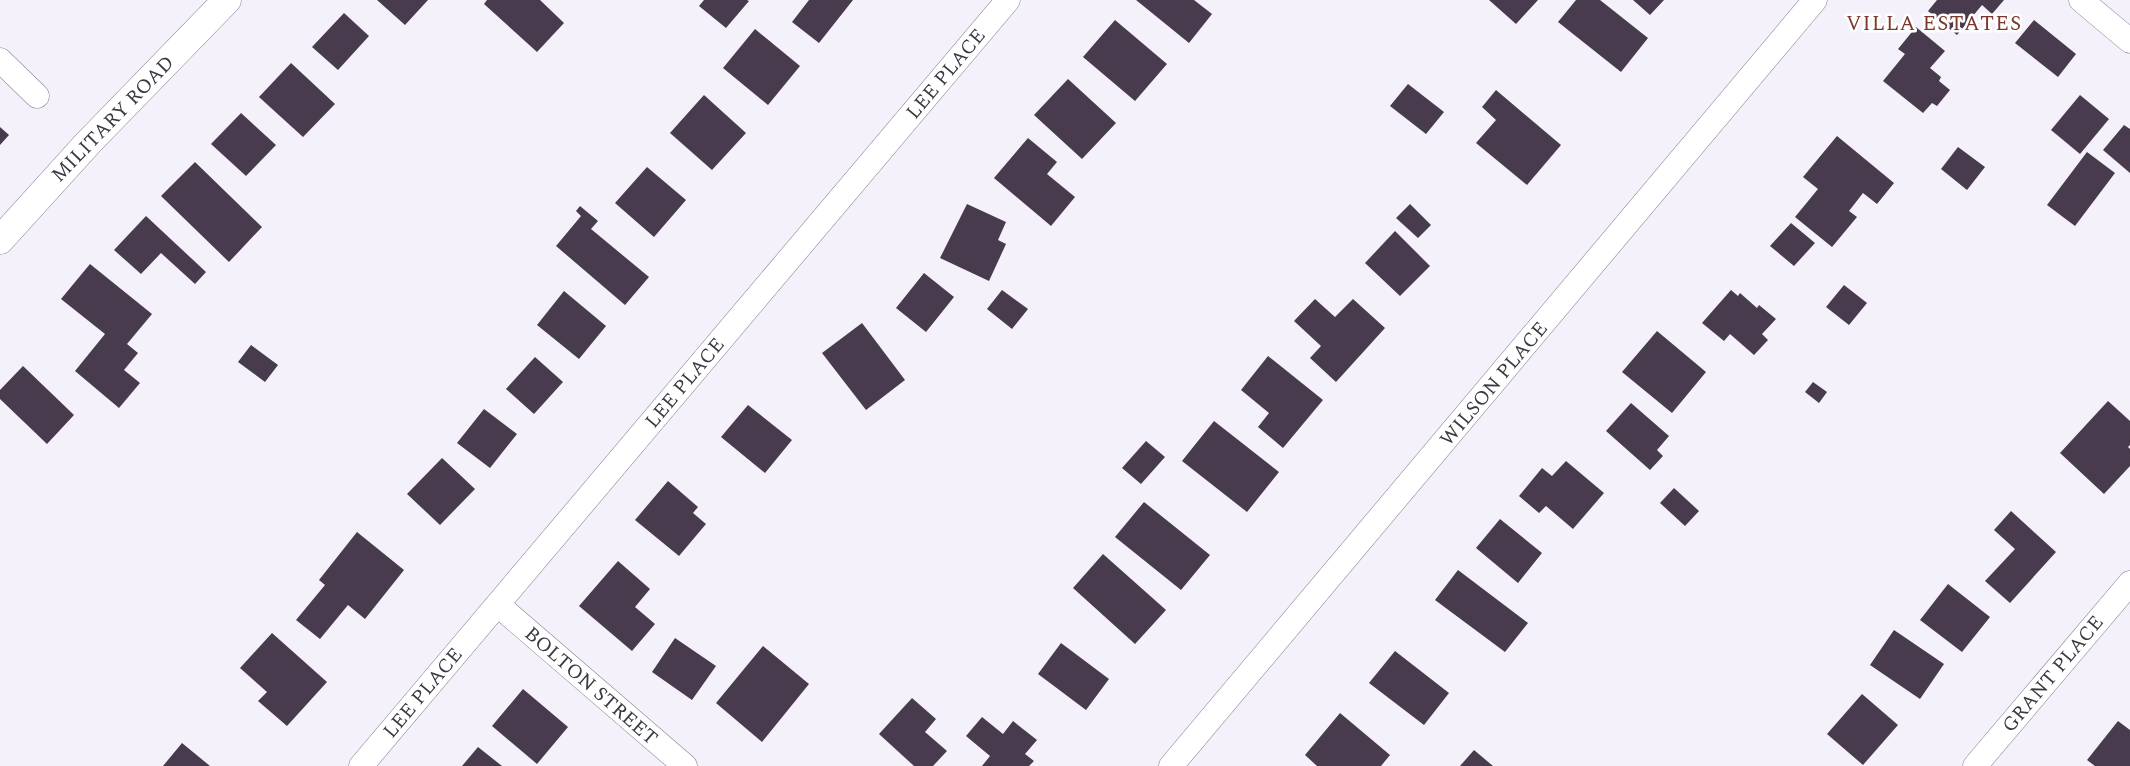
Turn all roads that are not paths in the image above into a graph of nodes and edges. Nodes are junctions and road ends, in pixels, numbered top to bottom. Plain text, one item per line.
1 (227, 0) edge
2 (1008, 0) edge
3 (1815, 0) edge
4 (2081, 0) edge
5 (2130, 41) edge
6 (0, 60) edge
7 (37, 96) dead end
8 (0, 240) edge
9 (2130, 583) edge
10 (498, 605) junction
11 (361, 766) edge
12 (685, 766) edge
13 (1171, 766) edge
14 (1975, 766) edge

1 - 8 street, MILITARY ROAD
2 - 10 street, LEE PLACE
3 - 13 street, WILSON PLACE
4 - 5 street
6 - 7 street
9 - 14 street, GRANT PLACE
10 - 11 street, LEE PLACE
10 - 12 street, BOLTON STREET

